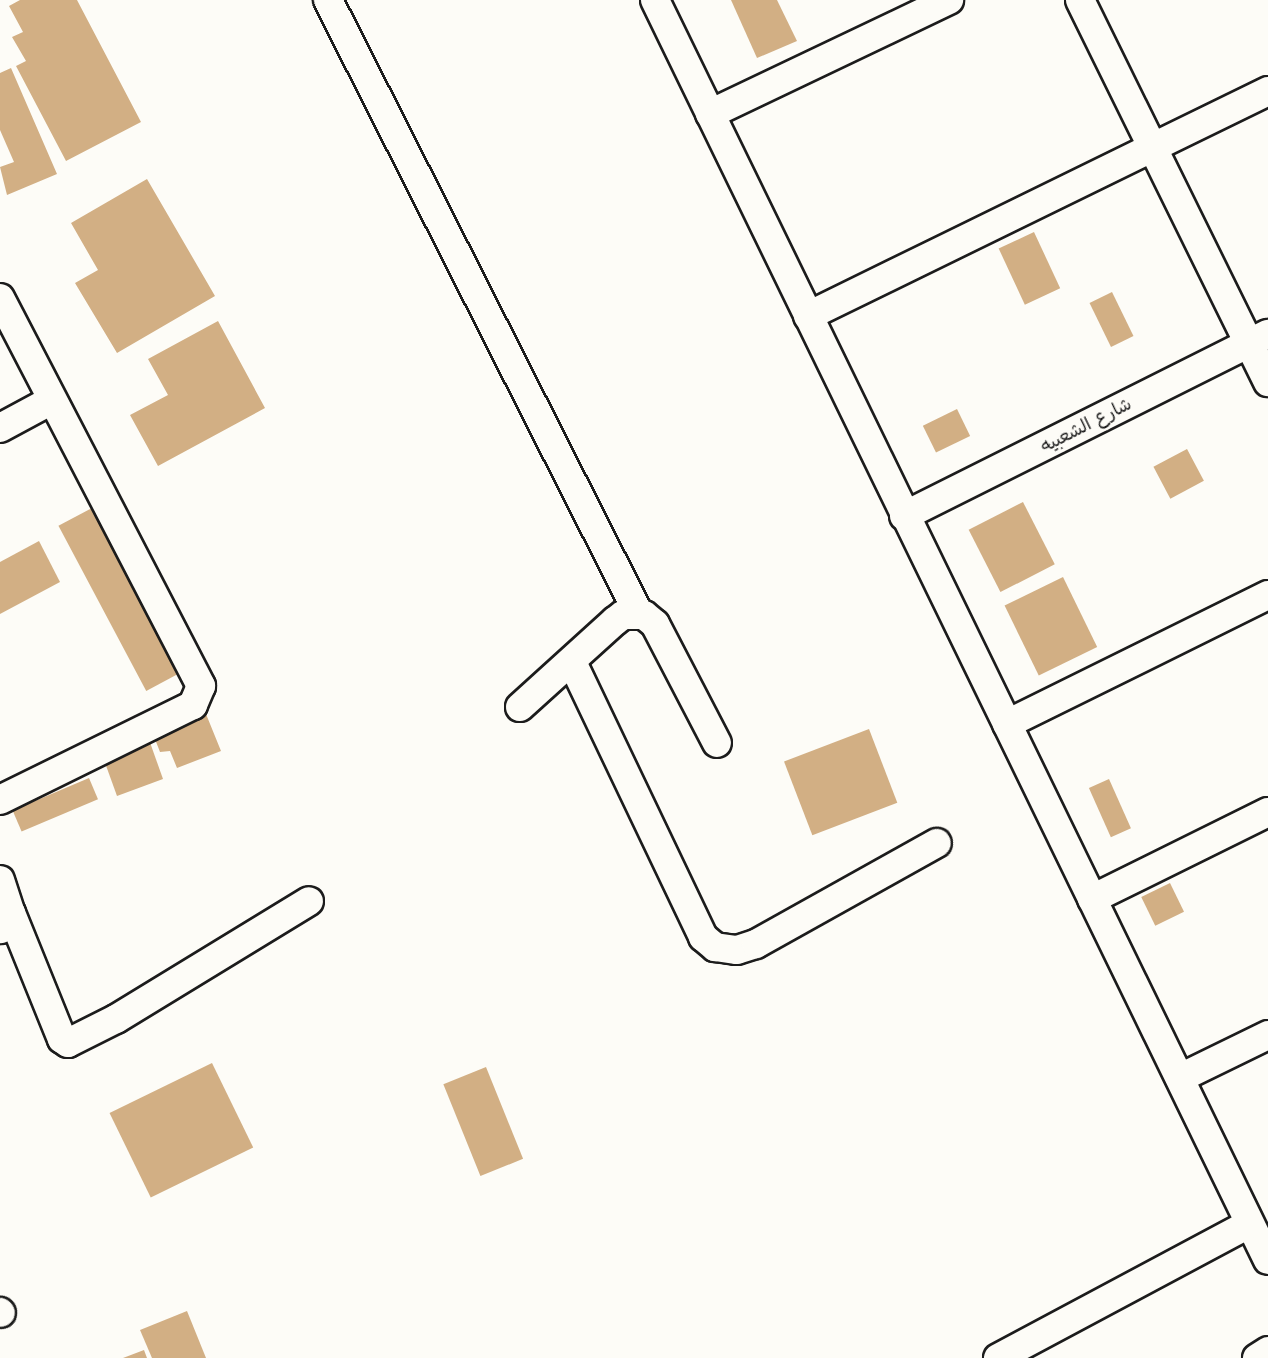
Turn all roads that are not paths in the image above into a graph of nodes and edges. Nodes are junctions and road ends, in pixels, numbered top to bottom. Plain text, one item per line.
1 (328, 0) edge
2 (655, 0) edge
3 (949, 0) edge
4 (1080, 0) edge
5 (1268, 91) edge
6 (710, 114) junction
7 (1153, 147) junction
8 (0, 298) edge
9 (808, 316) junction
10 (1258, 339) edge
11 (1268, 382) edge
12 (51, 400) junction
13 (0, 428) edge
14 (904, 516) junction
15 (1268, 594) edge
16 (639, 614) junction
17 (572, 662) junction
18 (520, 706) dead end
19 (1007, 724) junction
20 (717, 743) dead end
21 (0, 800) edge
22 (1268, 812) edge
23 (937, 843) dead end
24 (0, 880) edge
25 (1092, 899) junction
26 (309, 901) dead end
27 (5, 922) edge
28 (1268, 1035) edge
29 (1180, 1078) junction
30 (1249, 1224) junction
31 (1268, 1260) edge
32 (1268, 1351) edge
33 (998, 1358) edge
34 (1257, 1358) edge

1 - 16 street
2 - 6 street
3 - 6 street
4 - 7 street
5 - 7 street
6 - 9 street
7 - 9 street
7 - 10 street
8 - 12 street
9 - 14 street
10 - 11 street
10 - 14 street, شارع الشعبيه
12 - 13 street
12 - 21 street
14 - 19 street
15 - 19 street
16 - 17 street
16 - 20 street
17 - 18 street
17 - 23 street
19 - 25 street
22 - 25 street
24 - 27 street
25 - 29 street
26 - 27 street
28 - 29 street
29 - 30 street
30 - 31 street
30 - 33 street
32 - 34 street

